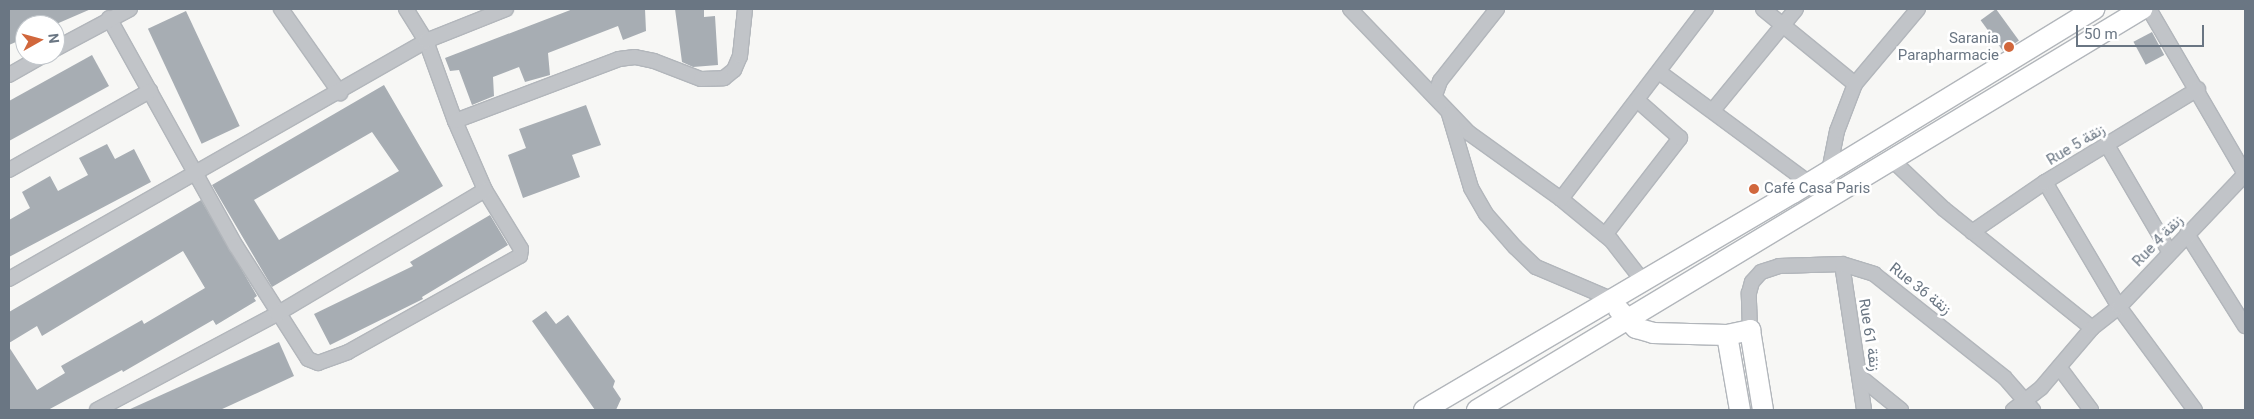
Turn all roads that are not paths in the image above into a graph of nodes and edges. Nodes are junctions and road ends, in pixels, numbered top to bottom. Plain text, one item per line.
1 (130, 9) edge
2 (281, 9) edge
3 (406, 9) edge
4 (745, 9) edge
5 (1350, 9) edge
6 (1497, 9) edge
7 (1706, 9) edge
8 (1763, 9) edge
9 (1796, 9) edge
10 (1918, 9) edge
11 (2142, 9) edge
12 (2149, 9) edge
13 (501, 10) edge
14 (2090, 10) edge
15 (108, 18) junction
16 (1783, 25) junction
17 (426, 41) junction
18 (65, 43) edge
19 (26, 65) edge
20 (1659, 72) junction
21 (9, 75) edge
22 (1855, 84) junction
23 (2198, 89) junction
24 (150, 91) junction
25 (340, 93) junction
26 (1435, 95) junction
27 (1637, 100) junction
28 (1714, 109) junction
29 (1449, 114) junction
30 (454, 121) junction
31 (2106, 145) junction
32 (1890, 158) junction
33 (9, 170) edge
34 (1829, 171) junction
35 (2245, 174) edge
36 (194, 176) junction
37 (2045, 182) junction
38 (1809, 183) junction
39 (485, 190) junction
40 (1561, 199) junction
41 (1972, 232) junction
42 (2187, 234) junction
43 (1605, 235) junction
44 (2169, 252) junction
45 (1842, 264) junction
46 (9, 279) edge
47 (1642, 280) junction
48 (1611, 298) junction
49 (2119, 307) junction
50 (277, 314) junction
51 (1626, 319) junction
52 (2245, 326) edge
53 (2092, 328) junction
54 (1750, 330) junction
55 (1727, 335) junction
56 (2059, 368) junction
57 (1859, 376) junction
58 (1762, 403) edge
59 (2030, 405) edge
60 (97, 410) edge
61 (1424, 410) edge
62 (1477, 410) edge
63 (1739, 410) edge
64 (1864, 410) edge
65 (1901, 410) edge
66 (2014, 410) edge
67 (2091, 410) edge
68 (2195, 410) edge

1 - 15 street
2 - 25 street
3 - 17 street
4 - 30 street
5 - 26 street
6 - 26 street
7 - 20 street
8 - 16 street
9 - 16 street
10 - 22 street
11 - 32 main road
12 - 23 street
13 - 17 street
14 - 34 main road
15 - 18 street
15 - 24 street
16 - 22 street
16 - 28 street
17 - 25 street
17 - 30 street
19 - 21 street
20 - 27 street
20 - 28 street
22 - 34 street
23 - 31 street, Rue 5 زنقة
23 - 35 street
24 - 33 street
24 - 36 street
25 - 36 street
26 - 29 street
27 - 40 street
27 - 43 street
28 - 38 street
29 - 40 street
29 - 48 street
30 - 39 street
31 - 37 street, Rue 5 زنقة
31 - 44 street
32 - 41 street
32 - 51 main road
34 - 38 main road
35 - 42 street, Rue 4 زنقة
36 - 46 street
36 - 50 street
37 - 41 street, Rue 5 زنقة
37 - 49 street
38 - 47 main road
39 - 50 street
39 - 50 street
40 - 43 street
41 - 53 street
42 - 44 street, Rue 4 زنقة
42 - 52 street
43 - 47 street
44 - 49 street, Rue 4 زنقة
45 - 54 street, Rue 36 زنقة
45 - 57 street, Rue 61 زنقة
45 - 59 street, Rue 36 زنقة
47 - 48 main road
48 - 51 main road
48 - 61 main road
49 - 53 street, Rue 4 زنقة
49 - 68 street
50 - 60 street
51 - 55 main road
51 - 62 main road
53 - 56 street, Rue 4 زنقة
54 - 55 main road
54 - 58 main road
55 - 63 main road
56 - 59 street, Rue 4 زنقة
56 - 67 street
57 - 64 street, Rue 61 زنقة
57 - 65 street
58 - 63 street
59 - 66 street, Rue 4 زنقة

